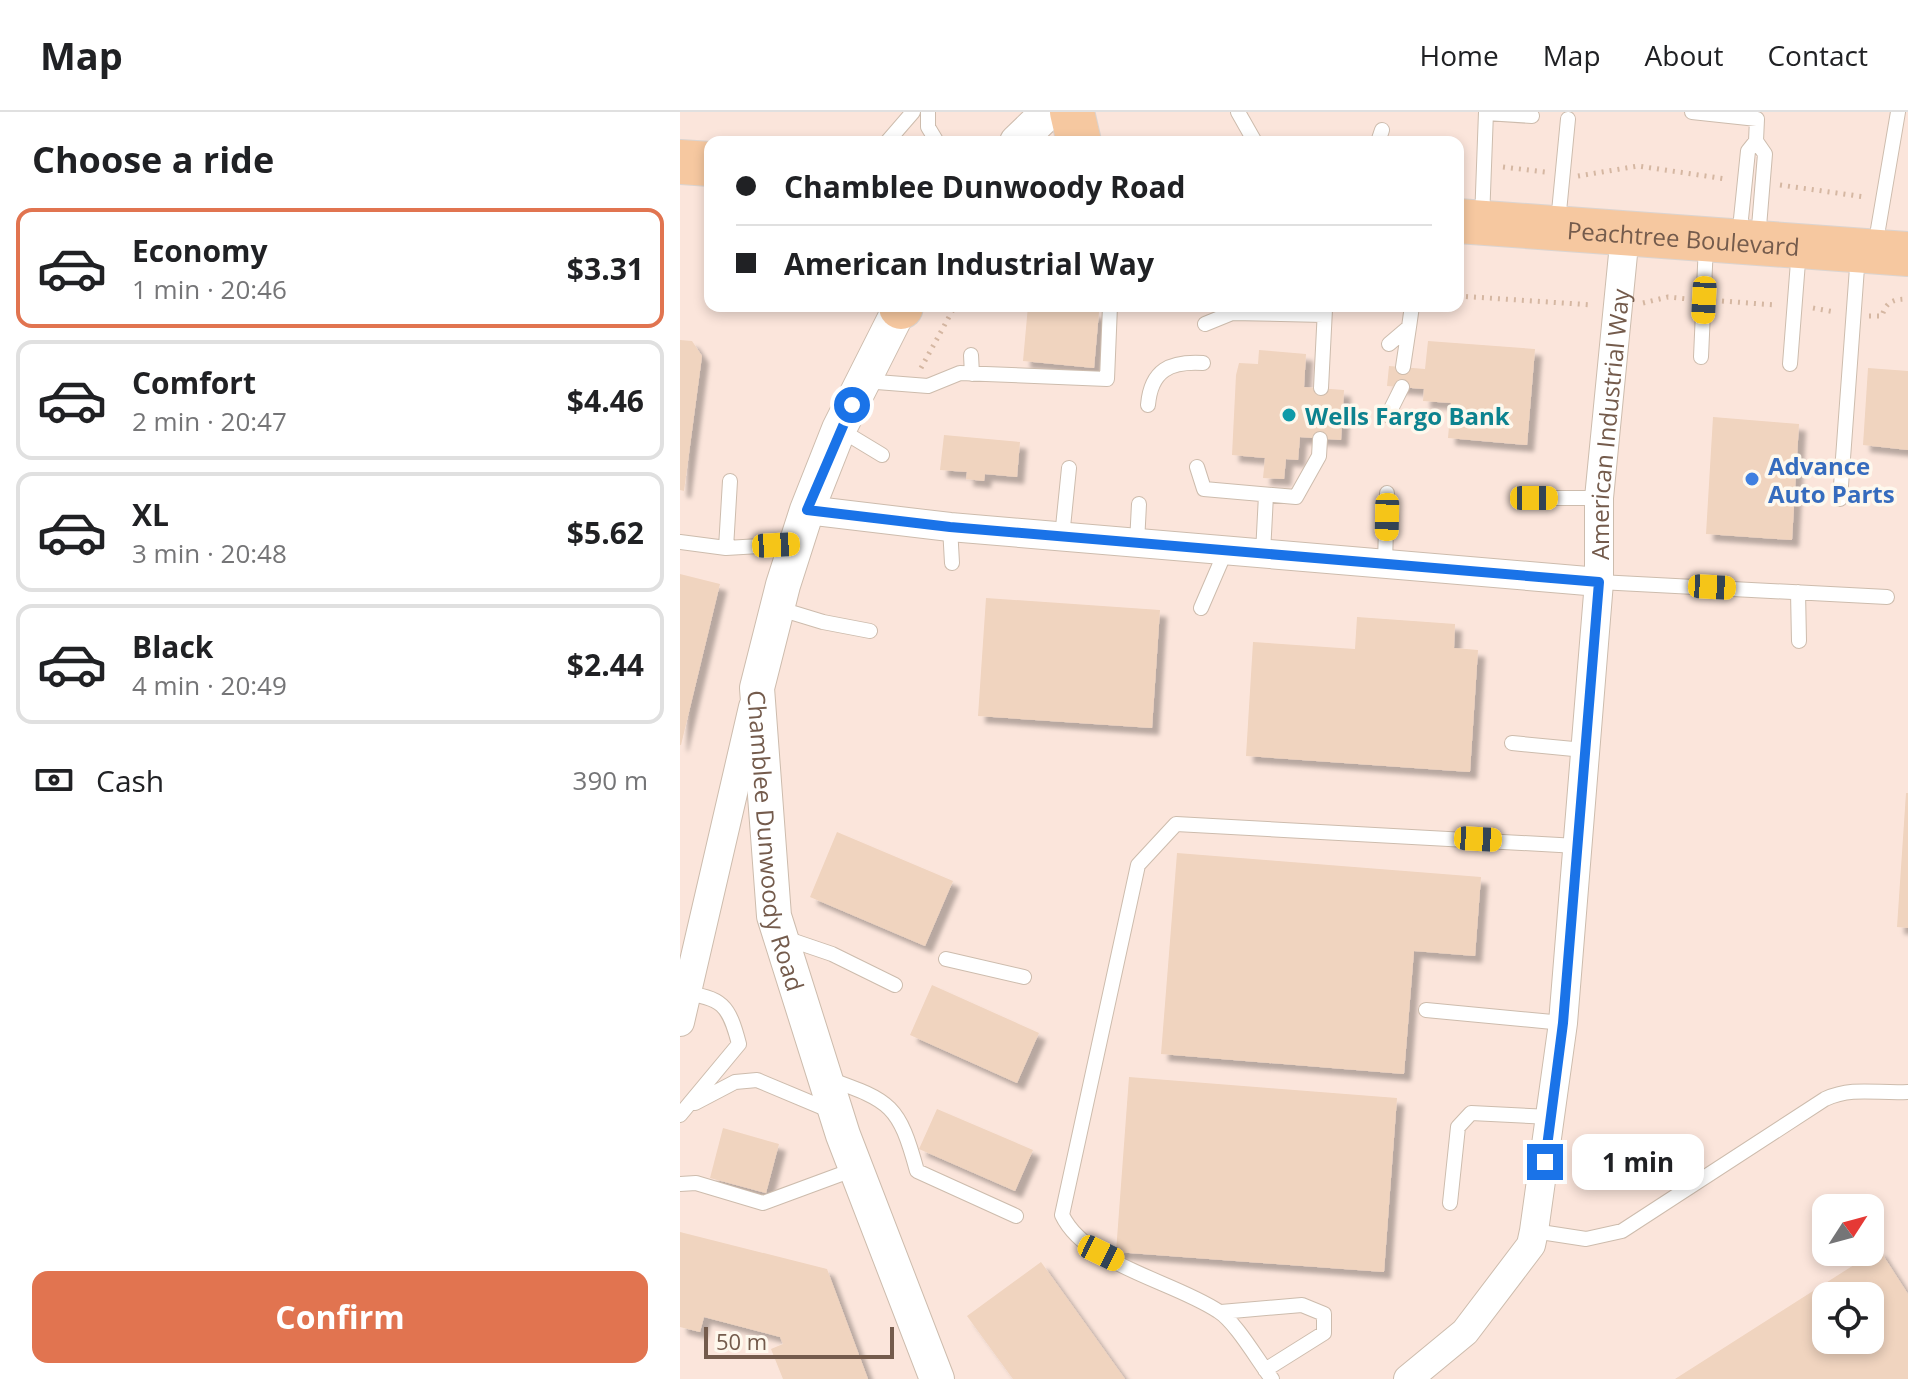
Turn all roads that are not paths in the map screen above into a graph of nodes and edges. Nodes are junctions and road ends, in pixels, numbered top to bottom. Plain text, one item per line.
1 (913, 112) edge
2 (928, 112) edge
3 (1048, 112) edge
4 (1072, 112) edge
5 (1692, 112) edge
6 (1898, 112) edge
7 (1486, 113) edge
8 (1246, 115) edge
9 (1532, 116) dead end
10 (1568, 119) dead end
11 (892, 136) edge
12 (933, 136) edge
13 (1023, 136) edge
14 (1078, 136) edge
15 (1253, 136) edge
16 (680, 162) edge
17 (704, 164) edge
18 (1470, 222) edge
19 (1557, 228) junction
20 (1625, 234) junction
21 (1751, 242) junction
22 (1880, 251) edge
23 (898, 312) edge
24 (1110, 312) edge
25 (1228, 312) edge
26 (1325, 312) edge
27 (1411, 312) edge
28 (1205, 324) dead end
29 (1409, 327) junction
30 (1389, 344) dead end
31 (971, 355) dead end
32 (1701, 357) dead end
33 (1203, 363) dead end
34 (1790, 364) dead end
35 (1403, 367) dead end
36 (972, 374) junction
37 (864, 381) junction
38 (1402, 387) dead end
39 (1321, 388) dead end
40 (1148, 405) dead end
41 (1388, 415) dead end
42 (839, 429) junction
43 (1320, 439) dead end
44 (882, 455) dead end
45 (1197, 467) dead end
46 (1069, 468) dead end
47 (730, 481) dead end
48 (1387, 493) dead end
49 (1266, 495) junction
50 (1534, 498) dead end
51 (1599, 498) junction
52 (1840, 499) dead end
53 (1139, 504) dead end
54 (807, 510) junction
55 (950, 527) junction
56 (1062, 537) junction
57 (680, 542) edge
58 (1137, 543) junction
59 (796, 544) junction
60 (726, 548) junction
61 (1226, 550) junction
62 (1263, 553) junction
63 (952, 563) dead end
64 (1385, 563) junction
65 (1599, 582) junction
66 (1798, 592) junction
67 (1887, 597) dead end
68 (777, 608) junction
69 (1201, 608) dead end
70 (870, 631) dead end
71 (1799, 641) dead end
72 (757, 688) junction
73 (1512, 743) dead end
74 (1584, 750) junction
75 (1577, 846) junction
76 (781, 937) junction
77 (946, 959) dead end
78 (1024, 977) dead end
79 (895, 985) dead end
80 (683, 993) edge
81 (1426, 1010) dead end
82 (680, 1022) edge
83 (1563, 1023) junction
84 (825, 1078) junction
85 (1908, 1092) edge
86 (684, 1111) edge
87 (837, 1114) junction
88 (1551, 1117) junction
89 (856, 1169) junction
90 (680, 1184) edge
91 (1450, 1203) dead end
92 (1016, 1216) dead end
93 (1534, 1231) junction
94 (1221, 1312) junction
95 (1268, 1374) edge
96 (937, 1379) edge
97 (1408, 1379) edge

1 - 11 lane
2 - 12 lane
3 - 13 street
4 - 14 highway
5 - 21 lane
6 - 22 lane
7 - 9 lane
7 - 18 lane
8 - 15 lane
10 - 19 lane
16 - 17 highway
18 - 19 highway, Peachtree Boulevard
19 - 20 highway, Peachtree Boulevard
20 - 21 highway, Peachtree Boulevard
20 - 51 street, American Industrial Way
21 - 22 highway, Peachtree Boulevard
21 - 32 lane
21 - 34 lane
22 - 52 lane
23 - 37 street, Chamblee Dunwoody Road
24 - 36 lane
25 - 28 lane
26 - 39 lane
27 - 29 lane
29 - 30 lane
29 - 35 lane
31 - 36 lane
33 - 40 lane
36 - 37 lane
37 - 42 street, Chamblee Dunwoody Road
38 - 41 lane
42 - 44 lane
42 - 54 street, Chamblee Dunwoody Road
43 - 49 lane
45 - 49 lane
46 - 56 lane
47 - 60 lane
48 - 64 lane
49 - 62 lane
50 - 51 lane
51 - 65 street, American Industrial Way
53 - 58 lane
54 - 55 street
54 - 59 street, Chamblee Dunwoody Road
55 - 56 street
55 - 63 lane
56 - 58 street
57 - 60 lane
58 - 61 street
59 - 60 lane
59 - 68 street, Chamblee Dunwoody Road
61 - 62 street
61 - 69 lane
62 - 64 street
64 - 65 street
65 - 66 lane
65 - 74 street, American Industrial Way
66 - 67 lane
66 - 71 lane
68 - 70 lane
68 - 72 street, Chamblee Dunwoody Road
72 - 76 street, Chamblee Dunwoody Road
72 - 80 street
73 - 74 lane
74 - 75 street, American Industrial Way
75 - 83 street, American Industrial Way
75 - 94 lane
76 - 79 lane
76 - 84 street, Chamblee Dunwoody Road
77 - 78 lane
80 - 82 street
80 - 86 lane
81 - 83 lane
83 - 88 street, American Industrial Way
84 - 87 street, Chamblee Dunwoody Road
84 - 92 lane
85 - 93 lane
86 - 87 lane
87 - 89 street, Chamblee Dunwoody Road
88 - 91 lane
88 - 93 street, American Industrial Way
89 - 90 lane
89 - 96 street, Chamblee Dunwoody Road
93 - 97 street, American Industrial Way
94 - 95 lane
94 - 95 lane

